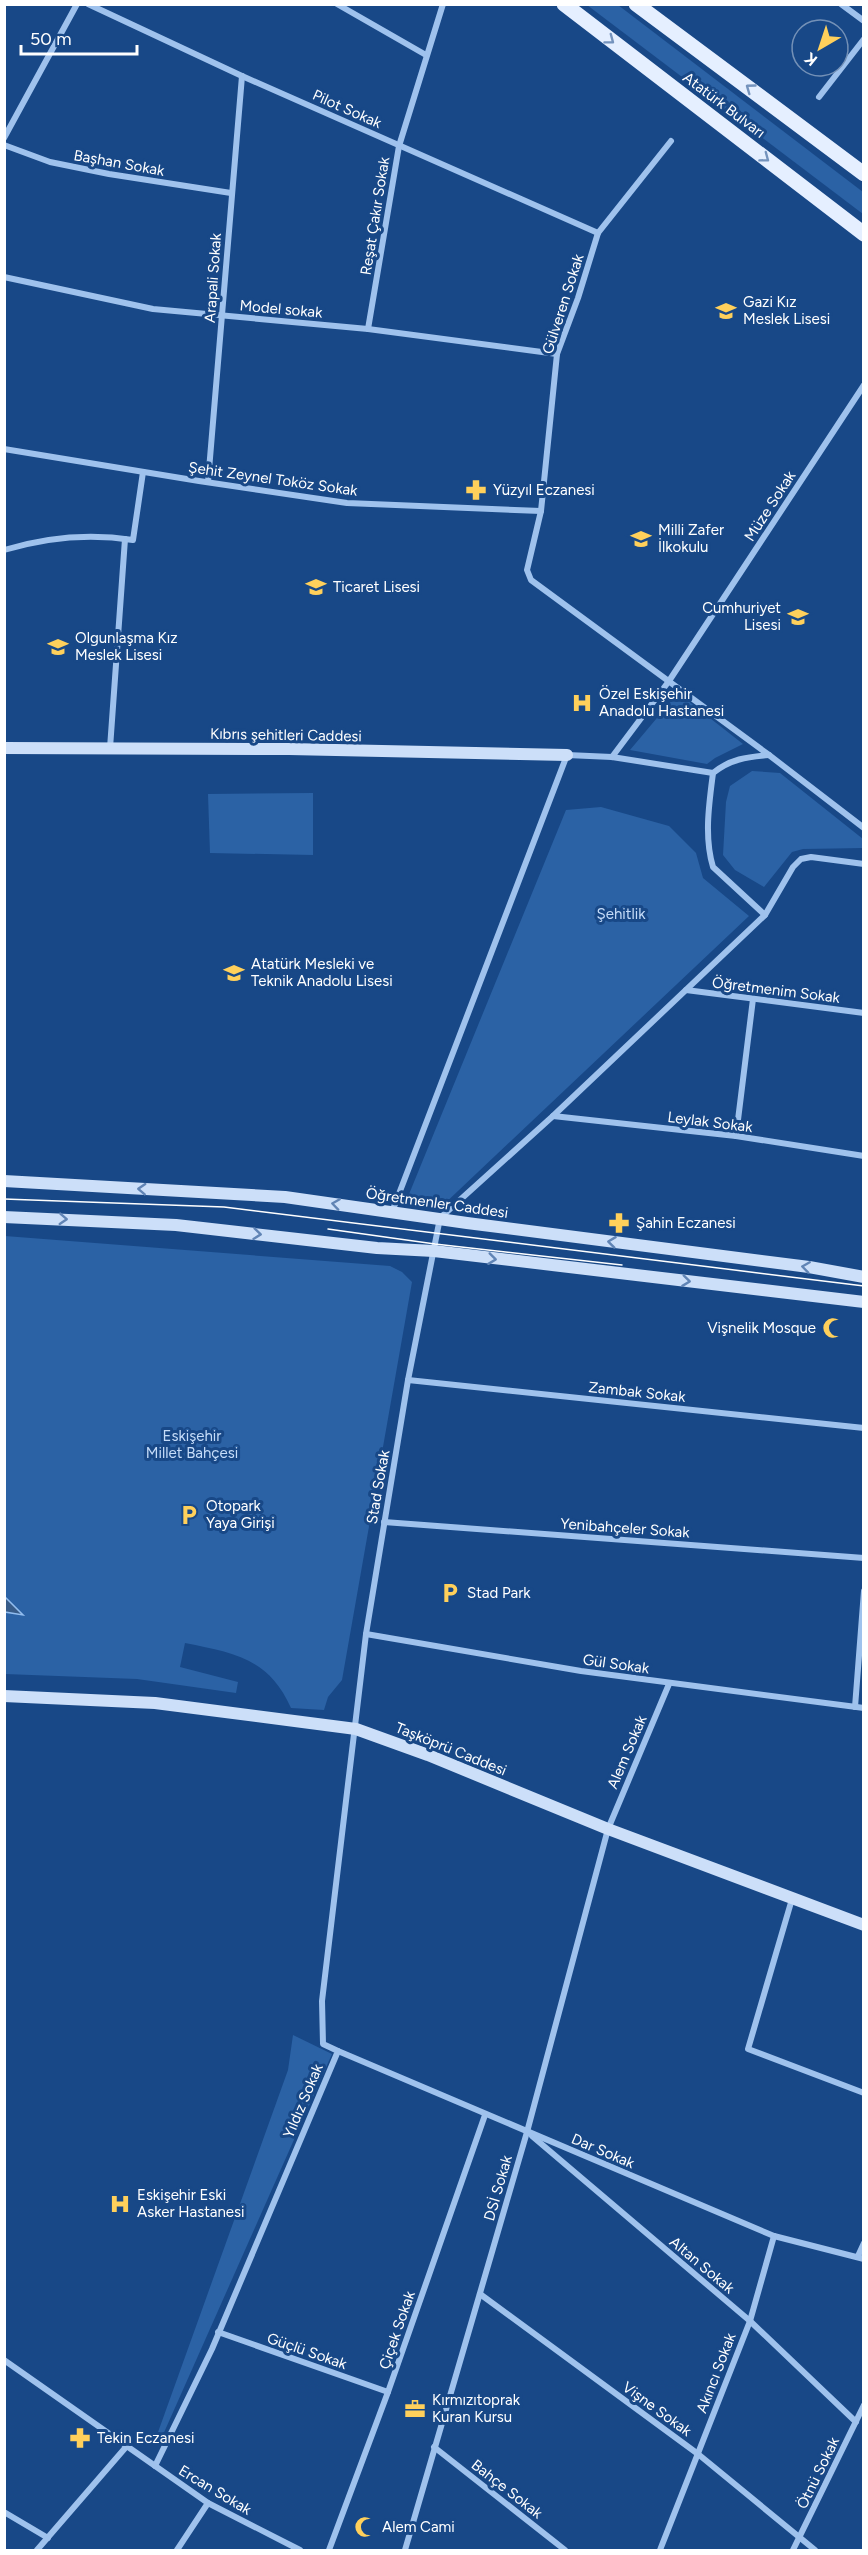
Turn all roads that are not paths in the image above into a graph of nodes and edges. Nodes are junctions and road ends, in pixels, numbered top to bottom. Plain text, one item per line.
1 (77, 4) edge
2 (88, 4) edge
3 (337, 4) edge
4 (443, 4) edge
5 (564, 4) edge
6 (636, 4) edge
7 (841, 4) edge
8 (863, 20) edge
9 (864, 39) edge
10 (426, 55) junction
11 (242, 76) junction
12 (819, 97) dead end
13 (4, 138) edge
14 (670, 141) dead end
15 (4, 145) edge
16 (399, 146) junction
17 (864, 174) edge
18 (231, 194) junction
19 (598, 233) junction
20 (864, 234) edge
21 (4, 277) edge
22 (222, 316) junction
23 (368, 329) junction
24 (557, 354) junction
25 (864, 385) edge
26 (4, 449) edge
27 (143, 472) junction
28 (208, 482) junction
29 (541, 511) junction
30 (125, 539) junction
31 (4, 550) edge
32 (669, 681) junction
33 (4, 747) edge
34 (110, 748) junction
35 (769, 754) junction
36 (567, 755) junction
37 (612, 757) junction
38 (712, 773) junction
39 (864, 828) edge
40 (864, 864) edge
41 (765, 915) junction
42 (686, 990) junction
43 (753, 999) junction
44 (864, 1013) edge
45 (553, 1116) junction
46 (736, 1136) junction
47 (864, 1155) edge
48 (4, 1181) edge
49 (392, 1212) junction
50 (4, 1217) edge
51 (440, 1218) junction
52 (434, 1251) junction
53 (864, 1277) edge
54 (864, 1302) edge
55 (408, 1380) junction
56 (864, 1428) edge
57 (384, 1522) junction
58 (864, 1558) edge
59 (864, 1591) edge
60 (366, 1634) junction
61 (669, 1684) junction
62 (4, 1696) edge
63 (855, 1707) junction
64 (864, 1708) edge
65 (356, 1729) junction
66 (608, 1829) junction
67 (792, 1899) junction
68 (864, 1925) edge
69 (338, 2051) junction
70 (864, 2093) edge
71 (485, 2115) junction
72 (527, 2132) junction
73 (774, 2236) junction
74 (864, 2243) edge
75 (861, 2258) edge
76 (480, 2294) junction
77 (750, 2321) junction
78 (218, 2332) junction
79 (4, 2360) edge
80 (388, 2392) junction
81 (864, 2405) edge
82 (856, 2422) junction
83 (126, 2447) junction
84 (434, 2447) junction
85 (698, 2454) junction
86 (155, 2466) junction
87 (208, 2503) junction
88 (4, 2512) edge
89 (48, 2538) junction
90 (799, 2539) junction
91 (37, 2550) edge
92 (177, 2550) edge
93 (300, 2550) edge
94 (329, 2550) edge
95 (405, 2550) edge
96 (565, 2550) edge
97 (660, 2550) edge
98 (793, 2550) edge
99 (815, 2550) edge

1 - 13 street
2 - 11 street, Pilot Sokak
3 - 10 street
4 - 10 street, Reşat Çakır Sokak
5 -> 20 main road, Atatürk Bulvarı
17 -> 6 main road, Atatürk Bulvarı
7 - 8 street
9 - 12 street
10 - 16 street, Reşat Çakır Sokak
11 - 16 street, Pilot Sokak
11 - 18 street, Arapali Sokak
14 - 19 street, Gülveren Sokak
15 - 18 street, Başhan Sokak
16 - 19 street, Pilot Sokak
16 - 23 street, Reşat Çakır Sokak
18 - 22 street, Arapali Sokak
19 - 24 street, Gülveren Sokak
21 - 22 street, Model sokak
22 - 23 street, Model sokak
22 - 28 street, Arapali Sokak
23 - 24 street, Model sokak
24 - 29 street, Gülveren Sokak
25 - 32 street, Müze Sokak
26 - 27 street, Şehit Zeynel Toköz Sokak
27 - 28 street, Şehit Zeynel Toköz Sokak
27 - 30 street
28 - 29 street, Şehit Zeynel Toköz Sokak
29 - 32 street, Gülveren Sokak
30 - 31 street
30 - 34 street
32 - 35 street
32 - 37 street, Müze Sokak
33 - 34 main road, Kıbrıs şehitleri Caddesi
34 - 36 main road, Kıbrıs şehitleri Caddesi
35 - 38 street
35 - 39 street
36 - 37 street
36 - 49 street
37 - 38 street
38 - 41 street
40 - 41 street
41 - 42 street
42 - 43 street, Öğretmenim Sokak
42 - 45 street
43 - 44 street, Öğretmenim Sokak
43 - 46 street
45 - 46 street, Leylak Sokak
45 - 51 street
46 - 47 street, Leylak Sokak
49 -> 48 main road, Öğretmenler Caddesi
49 - 51 main road, Öğretmenler Caddesi
50 -> 52 main road
51 - 52 street, Stad Sokak
53 -> 51 main road, Öğretmenler Caddesi
52 -> 54 main road
52 - 55 street, Stad Sokak
55 - 56 street, Zambak Sokak
55 - 57 street, Stad Sokak
57 - 58 street, Yenibahçeler Sokak
57 - 60 street, Stad Sokak
59 - 63 street
60 - 61 street, Gül Sokak
60 - 65 street, Stad Sokak
61 - 63 street, Gül Sokak
61 - 66 street, Alem Sokak
62 - 65 main road, Taşköprü Caddesi
63 - 64 street, Gül Sokak
65 - 66 main road, Taşköprü Caddesi
65 - 69 street, Yıldız Sokak
66 - 67 main road, Taşköprü Caddesi
66 - 72 street, DSİ Sokak
67 - 68 main road, Taşköprü Caddesi
67 - 70 street
69 - 71 street, Dar Sokak
69 - 78 street, Yıldız Sokak
71 - 72 street, Dar Sokak
71 - 80 street, Çiçek Sokak
72 - 73 street, Dar Sokak
72 - 76 street, DSİ Sokak
72 - 77 street, Altan Sokak
73 - 75 street, Dar Sokak
73 - 77 street, Akıncı Sokak
74 - 75 street
76 - 84 street, DSİ Sokak
76 - 85 street, Vişne Sokak
77 - 82 street, Altan Sokak
77 - 85 street, Akıncı Sokak
78 - 80 street, Güçlü Sokak
78 - 86 street, Yıldız Sokak
79 - 83 street, Ercan Sokak
80 - 94 street, Çiçek Sokak
81 - 82 street, Ötnü Sokak
82 - 90 street, Ötnü Sokak
83 - 86 street, Ercan Sokak
83 - 89 street
84 - 95 street, DSİ Sokak
84 - 96 street, Bahçe Sokak
85 - 90 street, Vişne Sokak
85 - 97 street, Akıncı Sokak
86 - 87 street, Ercan Sokak
87 - 92 street
87 - 93 street, Ercan Sokak
88 - 89 street
89 - 91 street
90 - 98 street, Ötnü Sokak
90 - 99 street, Vişne Sokak

